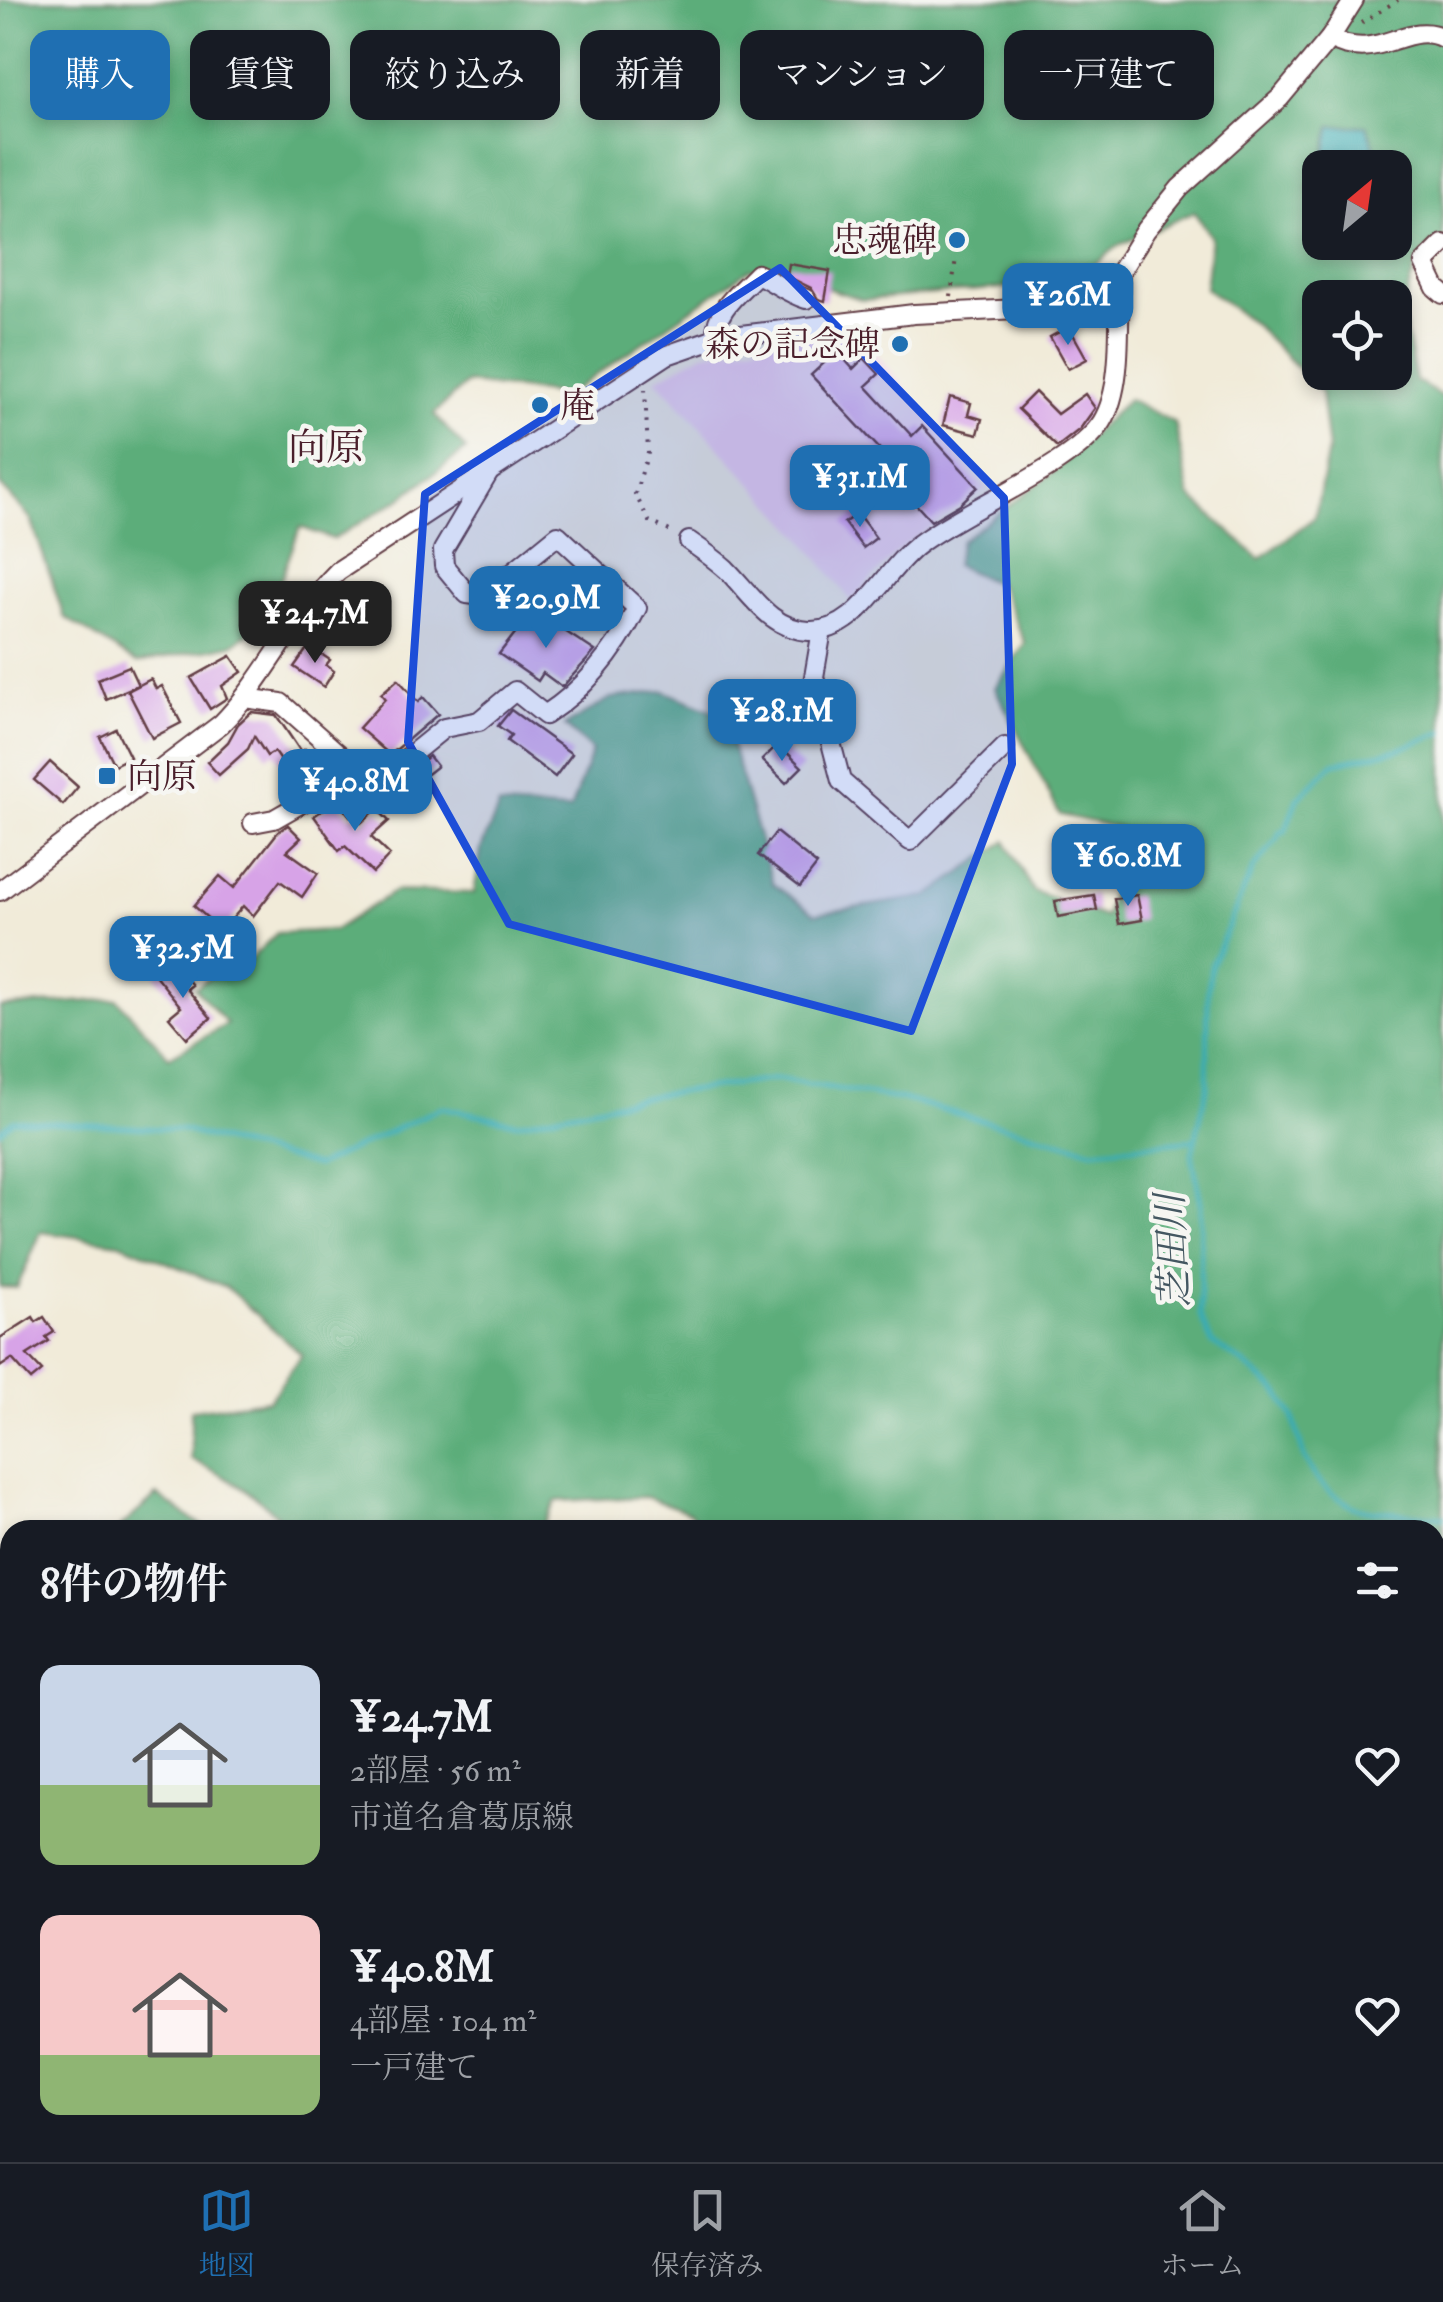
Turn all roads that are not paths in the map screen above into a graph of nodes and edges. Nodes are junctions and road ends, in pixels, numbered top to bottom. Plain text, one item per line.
1 (1354, 0) edge
2 (1443, 38) edge
3 (1335, 40) junction
4 (1443, 244) edge
5 (1120, 272) junction
6 (1443, 294) edge
7 (806, 299) dead end
8 (716, 338) junction
9 (491, 470) junction
10 (690, 542) road end
11 (822, 630) junction
12 (244, 698) junction
13 (1005, 747) dead end
14 (358, 771) junction
15 (254, 823) dead end
16 (0, 892) edge

1 - 3 street
2 - 3 street
3 - 5 street
4 - 6 street
5 - 8 street
5 - 11 street
7 - 8 street
8 - 9 street
9 - 12 street
9 - 14 street
10 - 11 street
11 - 13 street
12 - 14 street
12 - 16 street
14 - 15 street

